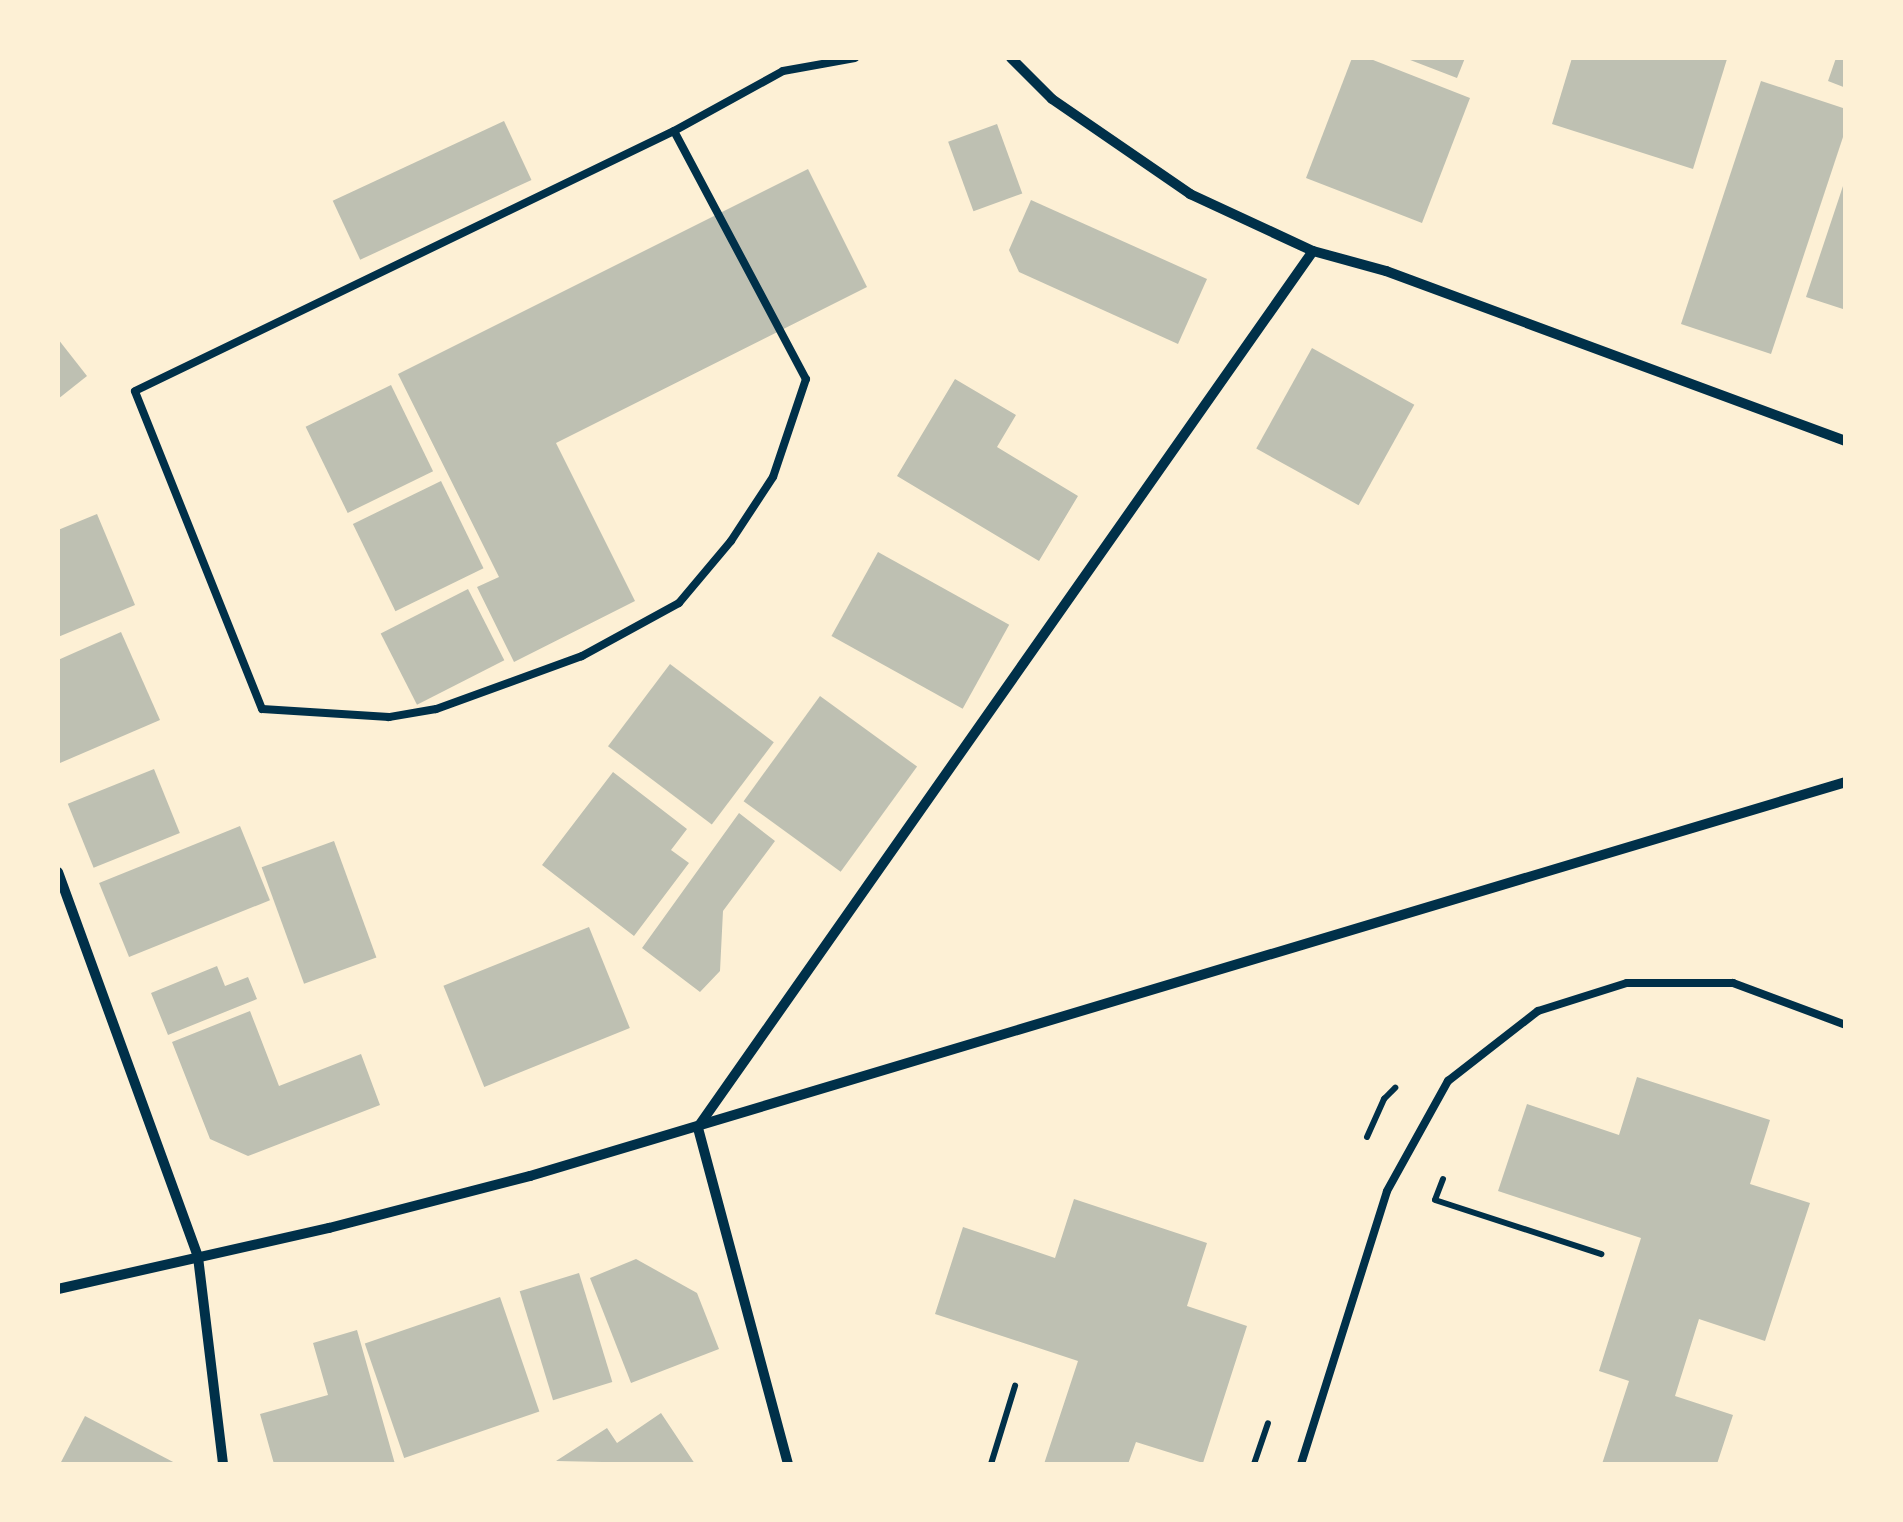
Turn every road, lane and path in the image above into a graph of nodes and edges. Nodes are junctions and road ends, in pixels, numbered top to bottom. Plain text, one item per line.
1 (855, 58) edge
2 (1011, 58) edge
3 (674, 131) junction
4 (1313, 252) junction
5 (1846, 442) edge
6 (1846, 782) edge
7 (58, 872) edge
8 (1846, 1025) edge
9 (698, 1127) junction
10 (1449, 1164) dead end
11 (1602, 1254) dead end
12 (198, 1257) junction
13 (58, 1289) edge
14 (1015, 1386) dead end
15 (222, 1464) edge
16 (788, 1464) edge
17 (991, 1464) edge
18 (1300, 1464) edge

1 - 3 lane
2 - 4 street
3 - 3 lane
4 - 5 street
4 - 9 street
6 - 9 street
7 - 12 street
8 - 18 lane
9 - 12 street
9 - 16 street
10 - 11 path
12 - 13 street
12 - 15 street
14 - 17 path

